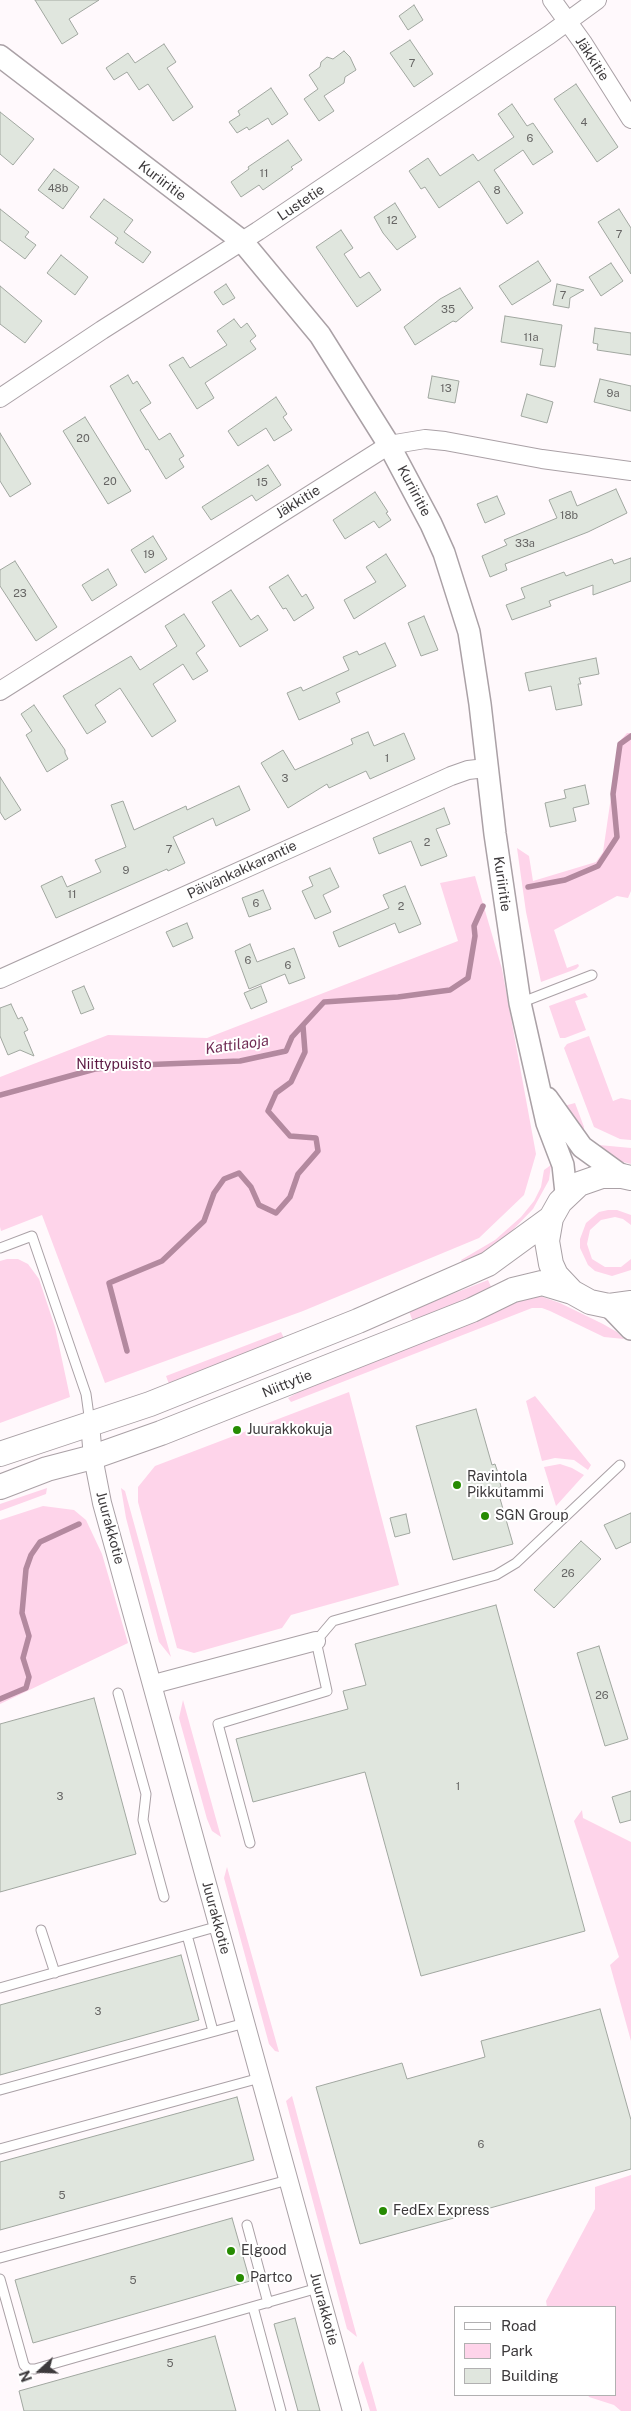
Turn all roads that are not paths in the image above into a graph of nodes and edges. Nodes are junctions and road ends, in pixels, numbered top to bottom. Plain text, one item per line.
1 (552, 0) edge
2 (597, 0) edge
3 (567, 22) junction
4 (0, 56) edge
5 (631, 119) edge
6 (242, 241) junction
7 (0, 398) edge
8 (389, 445) junction
9 (631, 471) edge
10 (0, 691) edge
11 (486, 768) junction
12 (592, 975) dead end
13 (0, 979) edge
14 (520, 1003) junction
15 (538, 1084) junction
16 (627, 1177) edge
17 (566, 1194) junction
18 (551, 1218) junction
19 (0, 1248) edge
20 (572, 1292) junction
21 (620, 1304) edge
22 (631, 1329) edge
23 (90, 1424) junction
24 (0, 1454) edge
25 (93, 1457) junction
26 (620, 1465) dead end
27 (0, 1487) edge
28 (316, 1641) junction
29 (154, 1684) junction
30 (118, 1693) dead end
31 (250, 1843) dead end
32 (164, 1898) dead end
33 (219, 1926) junction
34 (40, 1930) dead end
35 (186, 1935) junction
36 (55, 1973) junction
37 (0, 1988) edge
38 (245, 2023) junction
39 (213, 2032) junction
40 (260, 2078) junction
41 (0, 2090) edge
42 (0, 2149) edge
43 (288, 2180) junction
44 (247, 2225) dead end
45 (0, 2258) edge
46 (0, 2279) edge
47 (318, 2288) junction
48 (268, 2303) junction
49 (253, 2307) junction
50 (281, 2411) edge
51 (352, 2411) edge

1 - 3 street, Jäkkitie
2 - 3 street, Lustetie
3 - 5 street, Jäkkitie
3 - 6 street, Lustetie
4 - 6 street, Kuriiritie
6 - 7 street, Lustetie
6 - 8 street, Kuriiritie
8 - 9 street, Jäkkitie
8 - 10 street, Jäkkitie
8 - 11 street, Kuriiritie
11 - 13 street, Päivänkakkarantie
11 - 14 street, Kuriiritie
12 - 14 lane
14 - 15 street, Kuriiritie
15 - 16 street, Kuriiritie
15 - 17 street, Kuriiritie
16 - 17 main road
17 - 18 main road
18 - 20 main road
18 - 23 main road
19 - 23 lane
20 - 21 main road
20 - 25 main road, Niittytie
21 - 22 street
23 - 24 main road
23 - 25 street, Juurakkotie
25 - 27 main road, Niittytie
25 - 29 street, Juurakkotie
26 - 28 lane
28 - 29 street
28 - 31 lane
29 - 33 street, Juurakkotie
30 - 32 lane
33 - 35 lane
33 - 38 street, Juurakkotie
34 - 36 lane
35 - 36 lane
35 - 39 lane
36 - 37 lane
38 - 39 lane
38 - 40 street, Juurakkotie
39 - 41 lane
40 - 42 lane
40 - 43 street, Juurakkotie
43 - 45 lane
43 - 47 street, Juurakkotie
44 - 48 lane
46 - 49 lane
47 - 48 lane
47 - 51 street, Juurakkotie
48 - 49 lane
49 - 50 lane

